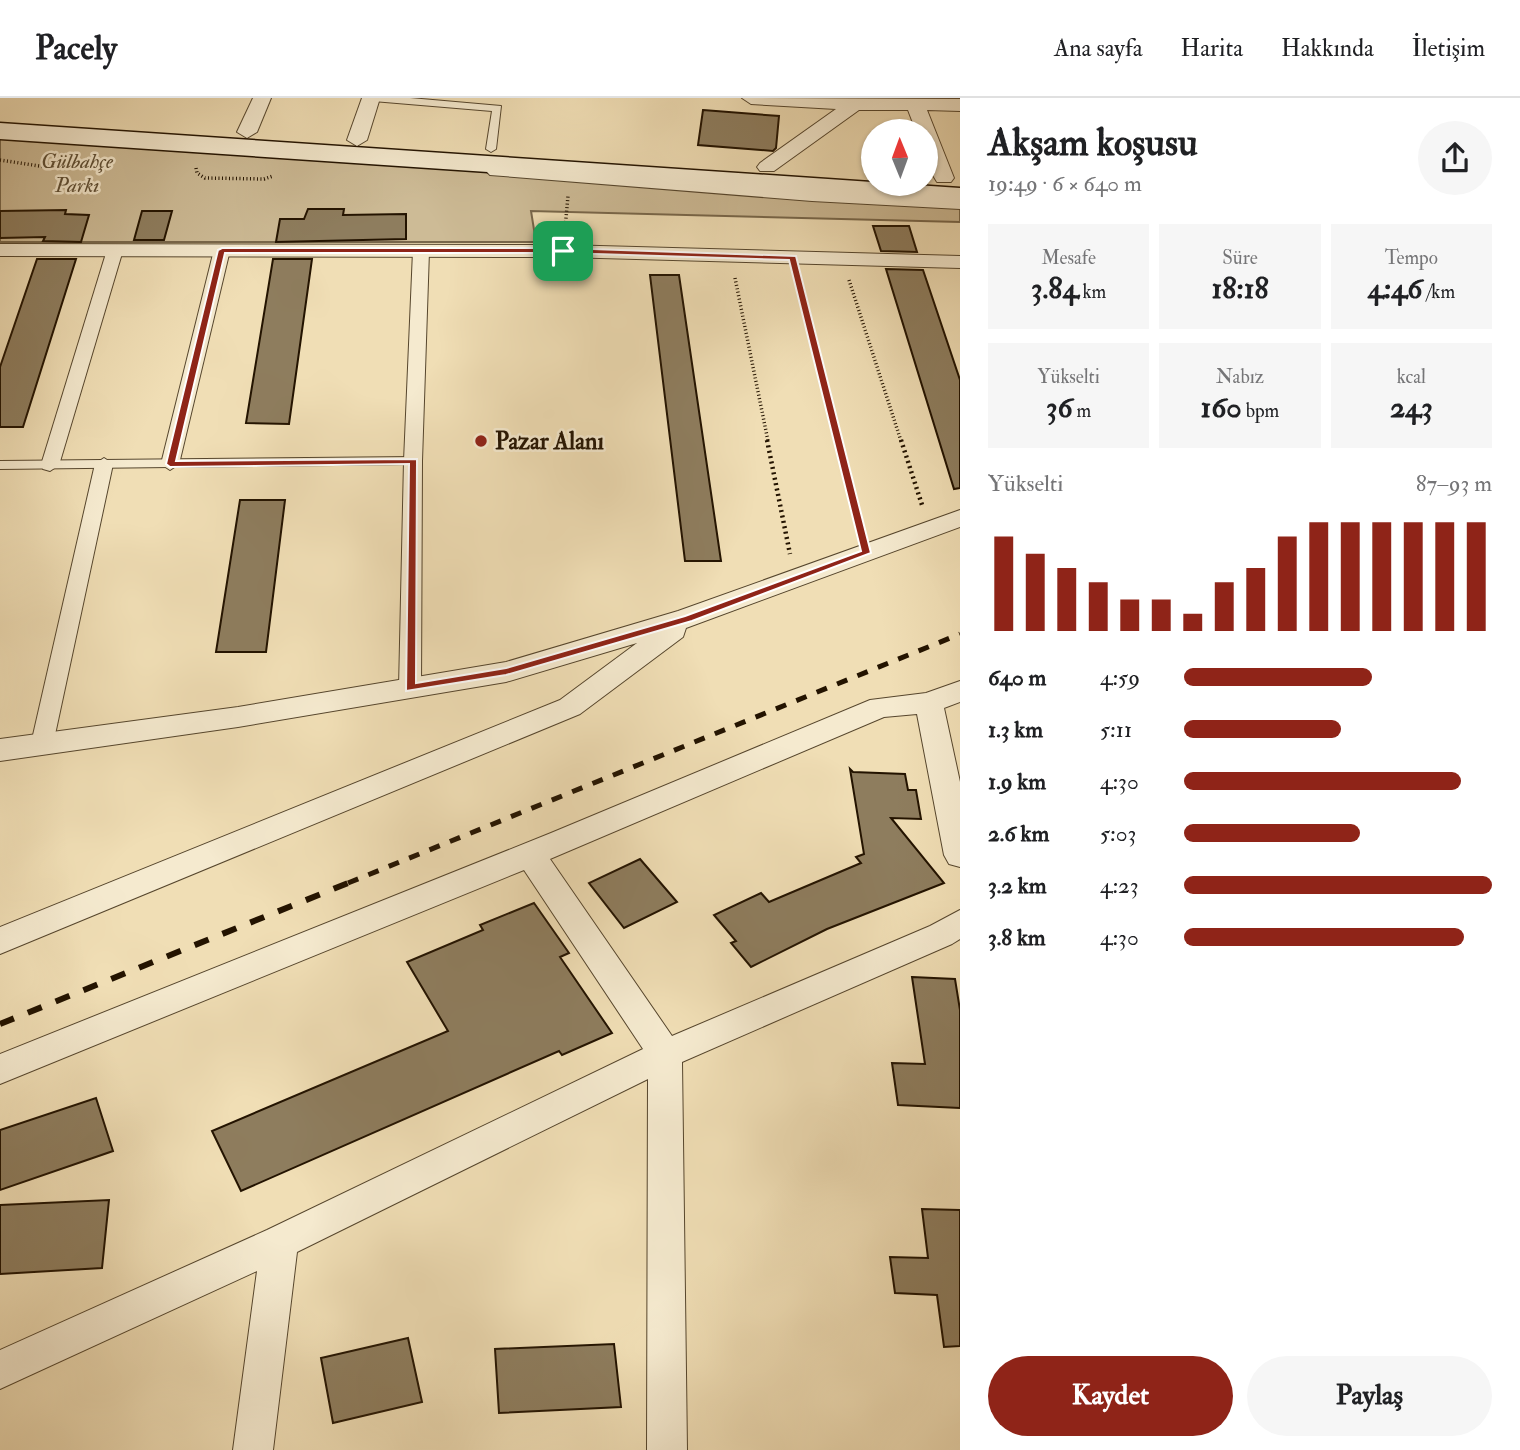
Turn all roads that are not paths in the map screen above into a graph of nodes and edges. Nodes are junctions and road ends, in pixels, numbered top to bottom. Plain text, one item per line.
1 (262, 98) edge
2 (372, 98) edge
3 (751, 98) edge
4 (914, 102) edge
5 (855, 104) junction
6 (960, 105) edge
7 (0, 116) edge
8 (0, 132) edge
9 (247, 132) junction
10 (357, 140) junction
11 (491, 149) junction
12 (767, 167) junction
13 (861, 172) edge
14 (948, 182) edge
15 (960, 204) edge
16 (0, 250) edge
17 (115, 250) junction
18 (222, 250) junction
19 (421, 251) junction
20 (960, 262) edge
21 (413, 461) junction
22 (104, 464) junction
23 (170, 464) junction
24 (0, 465) edge
25 (50, 465) junction
26 (960, 518) edge
27 (688, 618) junction
28 (410, 688) junction
29 (960, 691) edge
30 (929, 703) junction
31 (42, 744) junction
32 (0, 750) edge
33 (530, 854) junction
34 (960, 855) edge
35 (960, 923) edge
36 (0, 941) edge
37 (665, 1054) junction
38 (0, 1069) edge
39 (280, 1242) junction
40 (0, 1370) edge
41 (253, 1450) edge
42 (667, 1450) edge

1 - 9 street
2 - 10 street
2 - 11 lane
3 - 5 street
4 - 5 street
4 - 6 street
4 - 14 street
5 - 12 street
7 - 9 main road
8 - 14 main road
8 - 15 street
9 - 10 main road
10 - 11 main road
11 - 12 main road
12 - 13 main road
16 - 17 street
17 - 18 street
17 - 25 street
18 - 19 street
18 - 23 street
19 - 20 street
19 - 21 street
21 - 23 lane
21 - 28 street
22 - 23 lane
22 - 25 lane
22 - 31 street
24 - 25 lane
26 - 27 street
27 - 28 street
27 - 36 street
28 - 31 street
29 - 30 street
30 - 33 street
30 - 34 street
31 - 32 street
33 - 37 street
33 - 38 street
35 - 37 street
37 - 39 street
37 - 42 street
39 - 40 street
39 - 41 street

